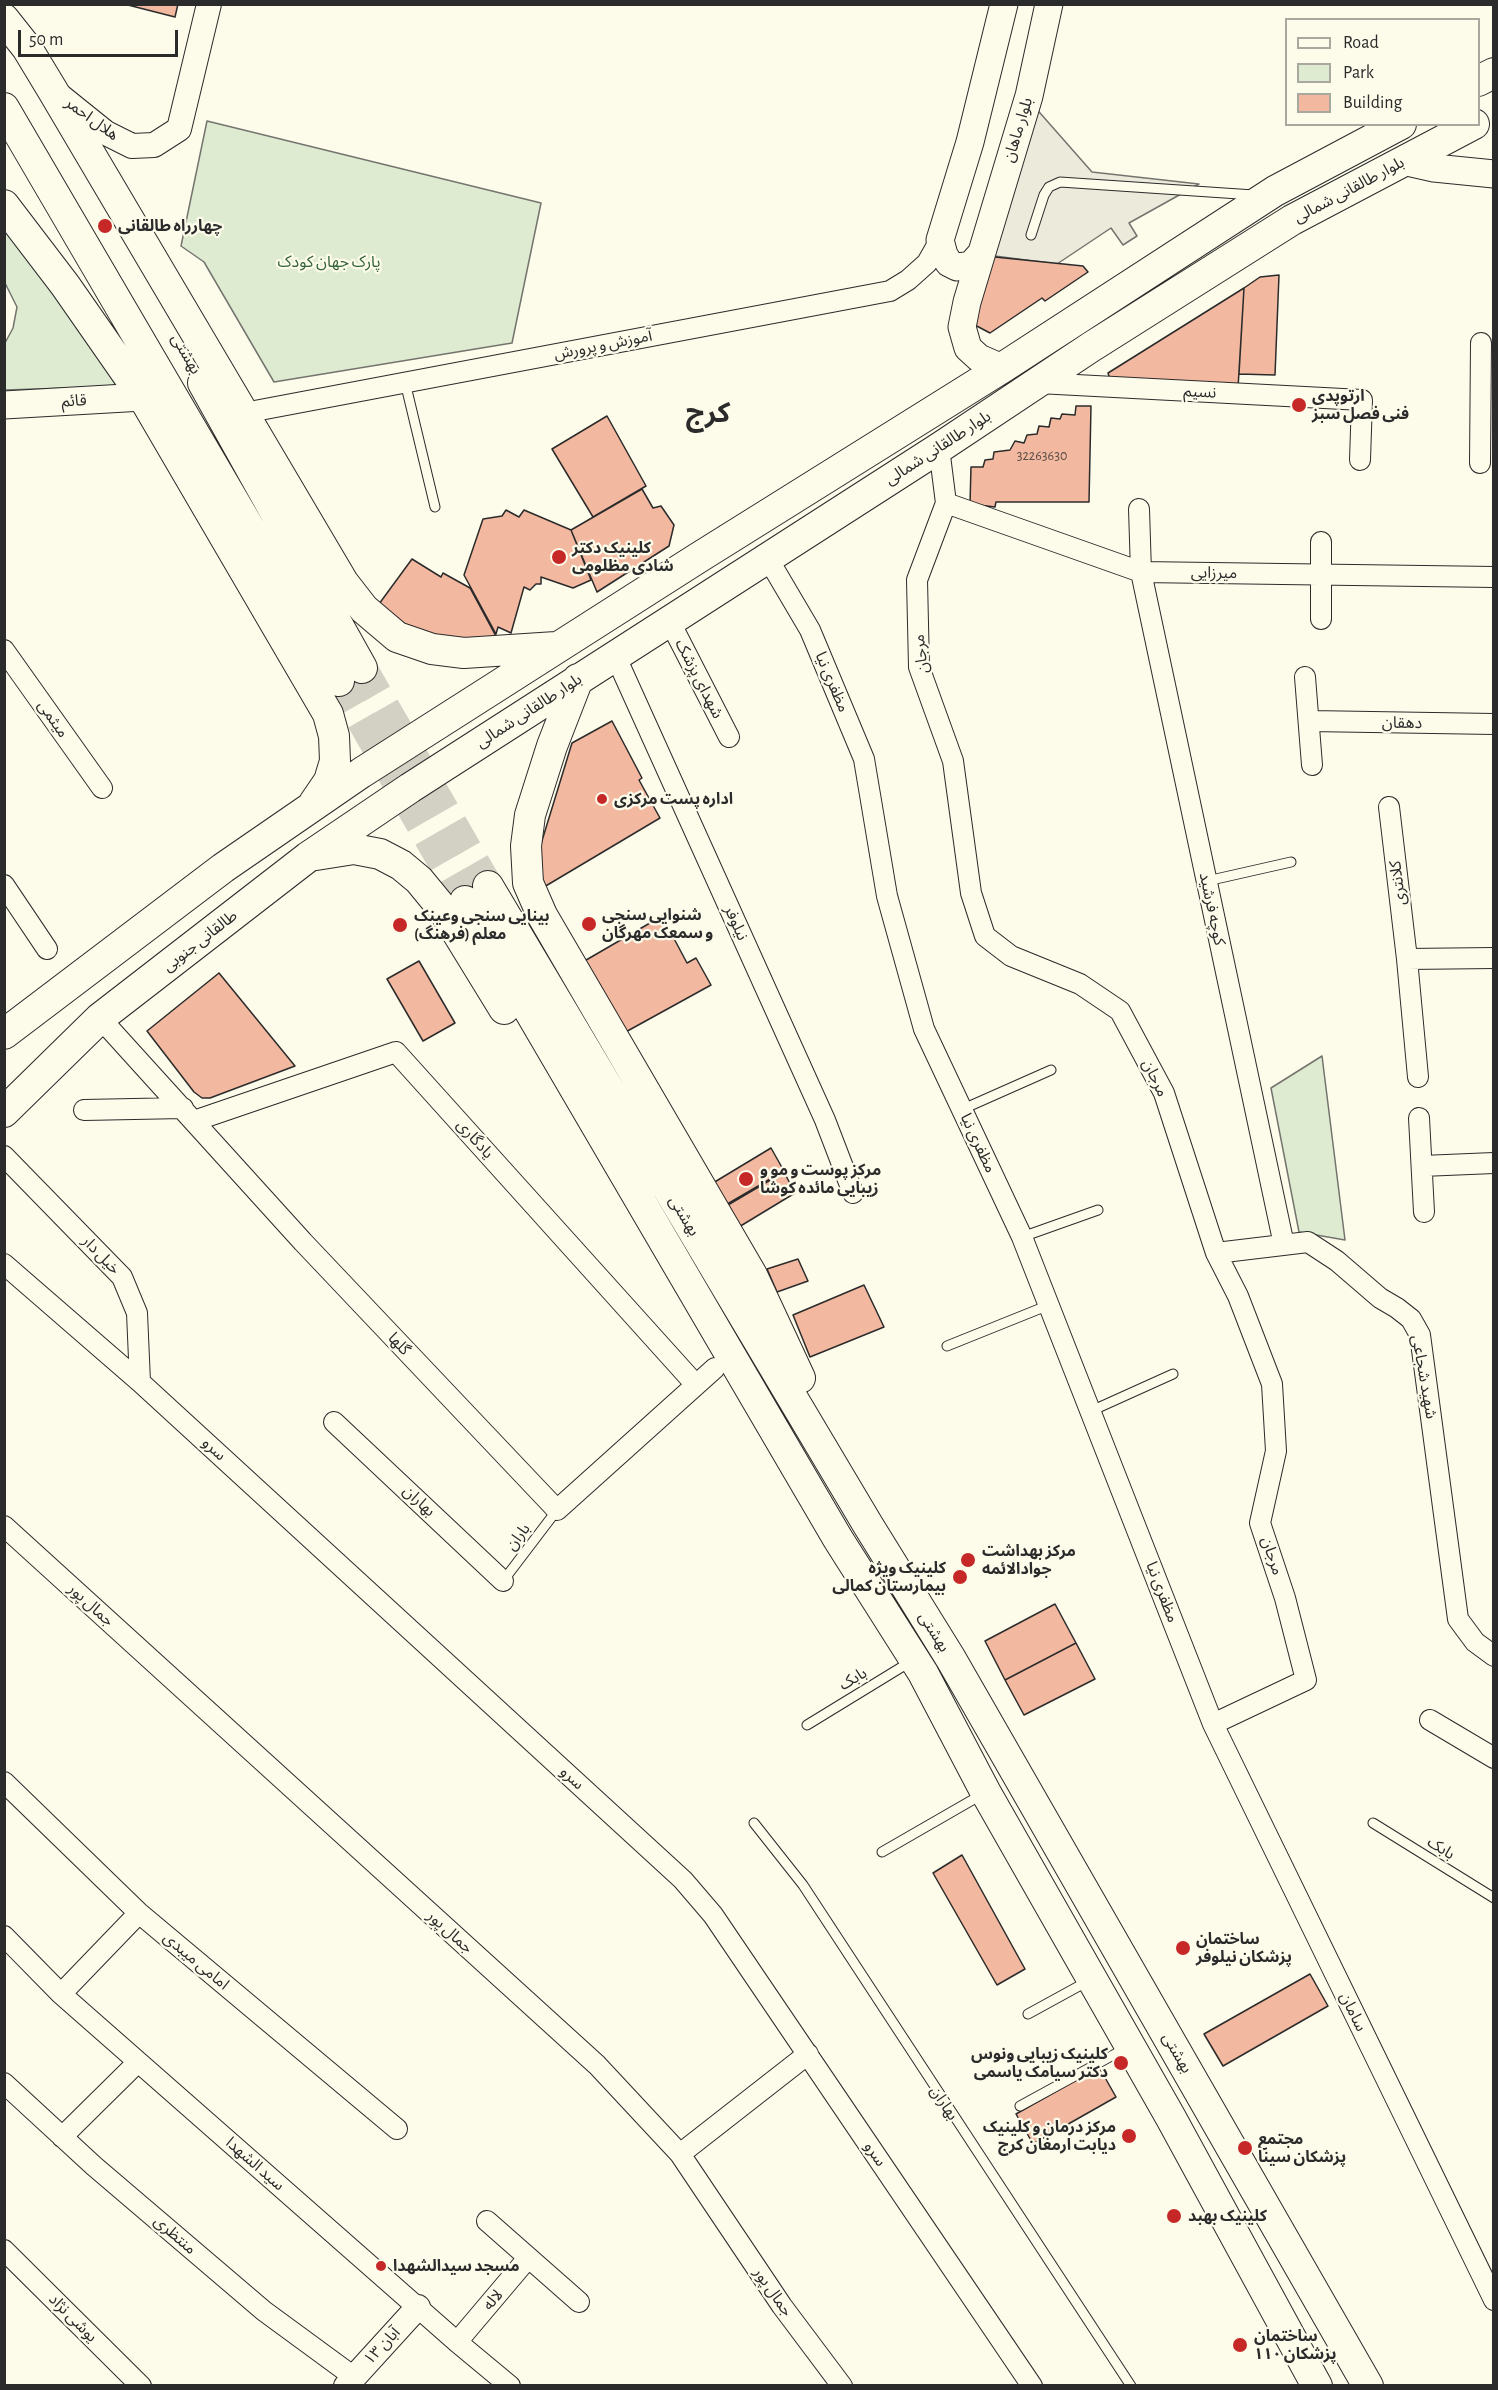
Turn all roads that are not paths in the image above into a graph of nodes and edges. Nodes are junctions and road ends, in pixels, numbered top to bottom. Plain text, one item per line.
1 (209, 4) edge
2 (1004, 4) edge
3 (1049, 4) edge
4 (4, 19) edge
5 (4, 44) edge
6 (1494, 73) edge
7 (1480, 80) edge
8 (53, 91) junction
9 (4, 108) edge
10 (1494, 115) edge
11 (1480, 122) edge
12 (1398, 126) edge
13 (1470, 126) edge
14 (1404, 161) junction
15 (1494, 174) edge
16 (1302, 175) junction
17 (1268, 196) junction
18 (4, 205) edge
19 (1317, 206) junction
20 (1031, 236) dead end
21 (940, 240) junction
22 (980, 255) junction
23 (1481, 344) dead end
24 (1002, 368) junction
25 (405, 382) junction
26 (1038, 383) junction
27 (1487, 396) edge
28 (143, 397) junction
29 (4, 405) edge
30 (244, 413) junction
31 (939, 448) junction
32 (1360, 460) dead end
33 (1480, 463) dead end
34 (946, 503) junction
35 (435, 507) dead end
36 (1138, 509) dead end
37 (1321, 542) dead end
38 (767, 557) junction
39 (1141, 572) junction
40 (1322, 575) junction
41 (1494, 577) edge
42 (1321, 619) dead end
43 (669, 620) junction
44 (559, 647) junction
45 (4, 650) edge
46 (615, 655) junction
47 (1305, 676) dead end
48 (578, 679) junction
49 (1310, 721) junction
50 (1494, 724) edge
51 (729, 737) dead end
52 (1312, 765) dead end
53 (102, 788) dead end
54 (410, 788) joint
55 (314, 804) junction
56 (1389, 807) dead end
57 (308, 857) junction
58 (1291, 862) dead end
59 (1207, 881) junction
60 (4, 885) edge
61 (47, 949) dead end
62 (1494, 958) edge
63 (1407, 959) junction
64 (49, 1000) junction
65 (100, 1018) junction
66 (4, 1034) edge
67 (4, 1047) edge
68 (1051, 1070) dead end
69 (1418, 1077) dead end
70 (4, 1082) edge
71 (34, 1082) junction
72 (963, 1109) junction
73 (84, 1110) dead end
74 (4, 1112) edge
75 (188, 1115) junction
76 (1419, 1118) dead end
77 (4, 1156) edge
78 (1494, 1163) edge
79 (1422, 1166) junction
80 (853, 1193) dead end
81 (1098, 1210) dead end
82 (1424, 1212) dead end
83 (1022, 1237) junction
84 (1284, 1245) junction
85 (1216, 1253) junction
86 (4, 1264) edge
87 (1049, 1305) junction
88 (947, 1346) dead end
89 (1173, 1374) dead end
90 (706, 1376) junction
91 (140, 1382) junction
92 (1091, 1412) junction
93 (334, 1422) dead end
94 (557, 1510) junction
95 (868, 1525) junction
96 (4, 1526) edge
97 (838, 1539) junction
98 (503, 1581) joint
99 (1494, 1656) edge
100 (915, 1659) junction
101 (1430, 1720) dead end
102 (1213, 1724) junction
103 (807, 1725) dead end
104 (1494, 1758) edge
105 (4, 1782) edge
106 (986, 1793) junction
107 (754, 1823) dead end
108 (1373, 1823) dead end
109 (882, 1852) dead end
110 (1494, 1898) edge
111 (140, 1913) junction
112 (4, 1936) edge
113 (1092, 1979) junction
114 (61, 1994) junction
115 (1028, 2014) dead end
116 (1131, 2045) junction
117 (808, 2054) junction
118 (138, 2062) junction
119 (4, 2083) edge
120 (1020, 2106) dead end
121 (397, 2129) dead end
122 (62, 2137) junction
123 (680, 2154) junction
124 (487, 2221) dead end
125 (4, 2250) edge
126 (528, 2258) junction
127 (1494, 2300) edge
128 (579, 2302) dead end
129 (418, 2307) junction
130 (457, 2342) junction
131 (350, 2381) edge
132 (141, 2385) edge
133 (510, 2385) edge
134 (842, 2385) edge
135 (1032, 2385) edge
136 (1131, 2385) edge
137 (1317, 2385) edge
138 (1368, 2385) edge

1 - 8 street, هلال احمر
2 - 21 main road
3 - 22 main road, بلوار ماهان
4 - 8 main road
5 - 9 main road, بهشتى
6 - 7 main road
8 - 30 main road
10 - 11 main road
12 - 14 main road
12 - 16 main road, بلوار طالقانی شمالی
13 - 14 main road, بلوار طالقانی شمالی
14 - 15 main road
14 - 19 main road, بلوار طالقانی شمالی
16 - 17 main road, بلوار طالقانی شمالی
16 - 19 main road
17 - 20 lane
17 - 24 main road, بلوار طالقانی شمالی
18 - 28 main road
19 - 26 main road, بلوار طالقانی شمالی
21 - 22 main road
21 - 25 street, آموزش و پرورش
22 - 24 main road, بلوار ماهان
23 - 27 street
24 - 44 main road, بلوار طالقانی شمالی
25 - 30 street, آموزش و پرورش
25 - 35 lane
26 - 31 main road, بلوار طالقانی شمالی
26 - 32 street, نسیم
27 - 33 street
28 - 29 main road, قائم
28 - 55 main road
30 - 44 main road
31 - 34 street, مرجان
31 - 38 main road, بلوار طالقانی شمالی
34 - 39 street, میرزایی
34 - 85 street, مرجان
36 - 39 street, كوچه فرشيد
37 - 40 street
38 - 43 main road, بلوار طالقانی شمالی
38 - 72 street, مظفری نیا
39 - 40 street, میرزایی
39 - 59 street, كوچه فرشيد
40 - 41 street, میرزایی
40 - 42 street
43 - 46 main road, بلوار طالقانی شمالی
43 - 51 street, شهدای پزشک
44 - 55 main road, بلوار طالقانی شمالی
45 - 53 street, میثمی
46 - 48 main road, بلوار طالقانی شمالی
46 - 80 street, نیلوفر
47 - 49 street
48 - 54 main road, بلوار طالقانی شمالی
48 - 95 main road
49 - 50 street, دهقان
49 - 52 street
54 - 57 main road, طالقانی جنوبی
55 - 64 main road
56 - 63 street, کلانتری
57 - 65 main road, طالقانی جنوبی
57 - 90 main road
58 - 59 lane
59 - 84 street, كوچه فرشيد
60 - 61 street
62 - 63 street
63 - 69 street, کلانتری
64 - 66 main road
64 - 67 main road
65 - 71 main road, طالقانی جنوبی
65 - 75 street, گلها
68 - 72 lane
70 - 71 main road
71 - 74 main road, طالقانی جنوبی
72 - 83 street, مظفری نیا
73 - 75 street
75 - 90 street, یادگاری
75 - 94 street, گلها
76 - 79 street
77 - 91 street, خیل دار
78 - 79 street
79 - 82 street
81 - 83 lane
83 - 87 street, مظفری نیا
84 - 85 street, شهید شجاعی
84 - 99 street, شهید شجاعی
85 - 102 street, مرجان
86 - 91 street, سرو
87 - 88 lane
87 - 92 street, مظفری نیا
89 - 92 lane
90 - 94 street
90 - 97 main road
91 - 117 street, سرو
92 - 102 street, مظفری نیا
93 - 98 street, بهاران
94 - 98 lane, باران
95 - 97 main road, بهشتى
95 - 138 main road, بهشتى
96 - 123 street, جمال پور
97 - 100 main road, بهشتى
100 - 103 lane, بابک
100 - 106 main road, بهشتى
101 - 104 street
102 - 127 street, سامان
105 - 111 street, امامی میبدی
106 - 109 lane
106 - 113 main road, بهشتى
107 - 136 lane, بهاران
108 - 110 lane, بابک
111 - 114 street
111 - 121 street, امامی میبدی
112 - 114 street, سید الشهدا
113 - 115 lane
113 - 116 main road, بهشتى
114 - 118 street, سید الشهدا
116 - 120 lane
116 - 137 main road, بهشتى
117 - 123 street
117 - 135 street, سرو
118 - 122 street
118 - 129 street, سید الشهدا
119 - 122 street, منتظری
122 - 131 street, منتظری
123 - 134 street, جمال پور
124 - 126 street
125 - 132 street, یوشی نژاد
126 - 128 street
126 - 130 street, لاله
129 - 130 street, سید الشهدا
129 - 131 street, ۱۳ آبان
130 - 133 street, سید الشهدا

